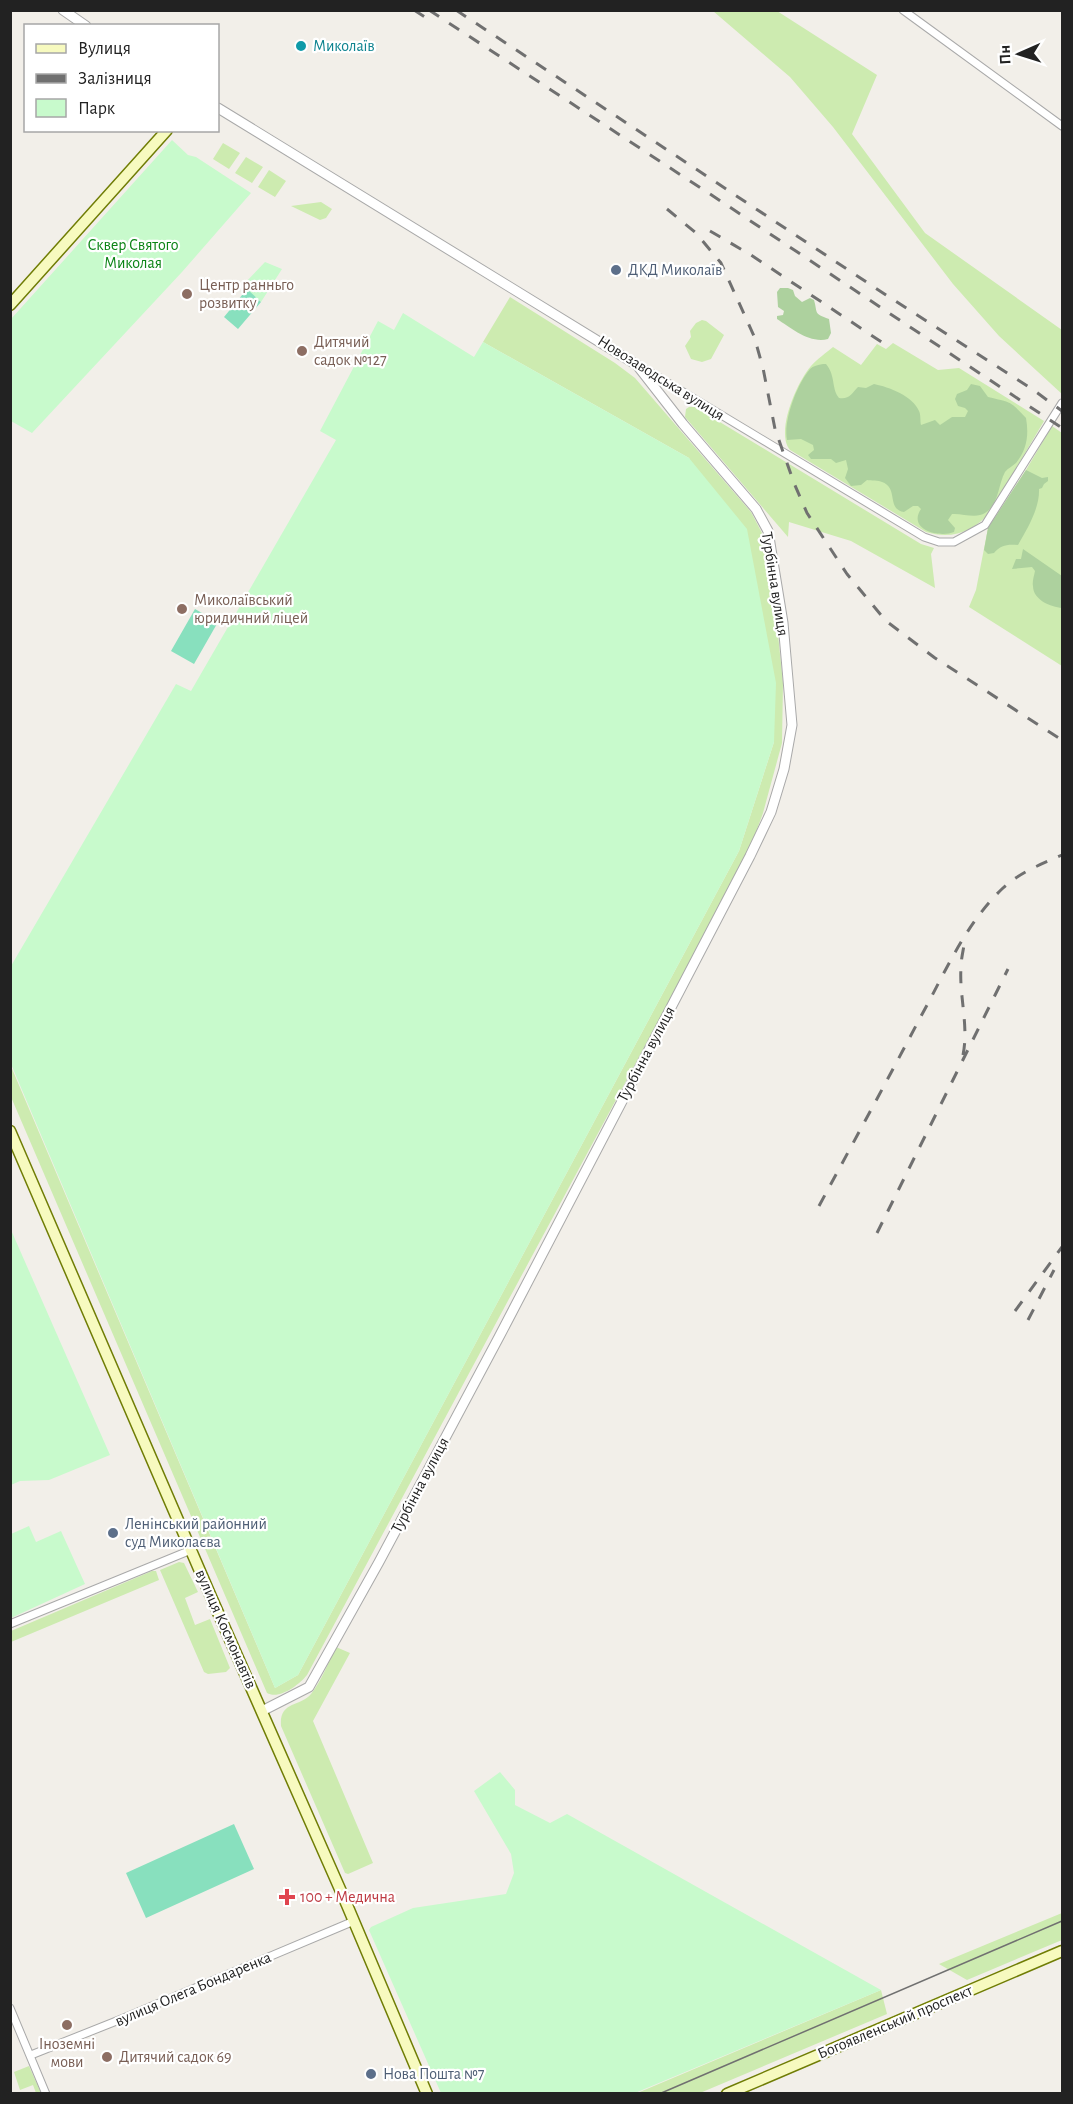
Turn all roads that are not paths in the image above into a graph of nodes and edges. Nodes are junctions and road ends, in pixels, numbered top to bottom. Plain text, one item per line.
1 (63, 10) edge
2 (903, 10) edge
3 (83, 24) edge
4 (219, 109) edge
5 (1062, 126) edge
6 (165, 132) edge
7 (10, 305) edge
8 (637, 365) junction
9 (1062, 403) edge
10 (10, 1131) edge
11 (191, 1550) junction
12 (10, 1624) edge
13 (262, 1711) junction
14 (354, 1921) junction
15 (1062, 1951) edge
16 (10, 2008) edge
17 (31, 2055) junction
18 (46, 2094) edge
19 (427, 2094) edge
20 (727, 2094) edge

1 - 3 street
2 - 5 street
4 - 8 street, Новозаводська вулиця
6 - 7 main road
8 - 9 street, Новозаводська вулиця
8 - 13 street, Турбінна вулиця
10 - 11 main road, вулиця Космонавтів
11 - 12 street
11 - 13 main road, вулиця Космонавтів
13 - 14 main road, вулиця Космонавтів
14 - 17 street, вулиця Олега Бондаренка
14 - 19 main road, вулиця Космонавтів
15 - 20 main road, Богоявленський проспект
16 - 17 street
17 - 18 street

